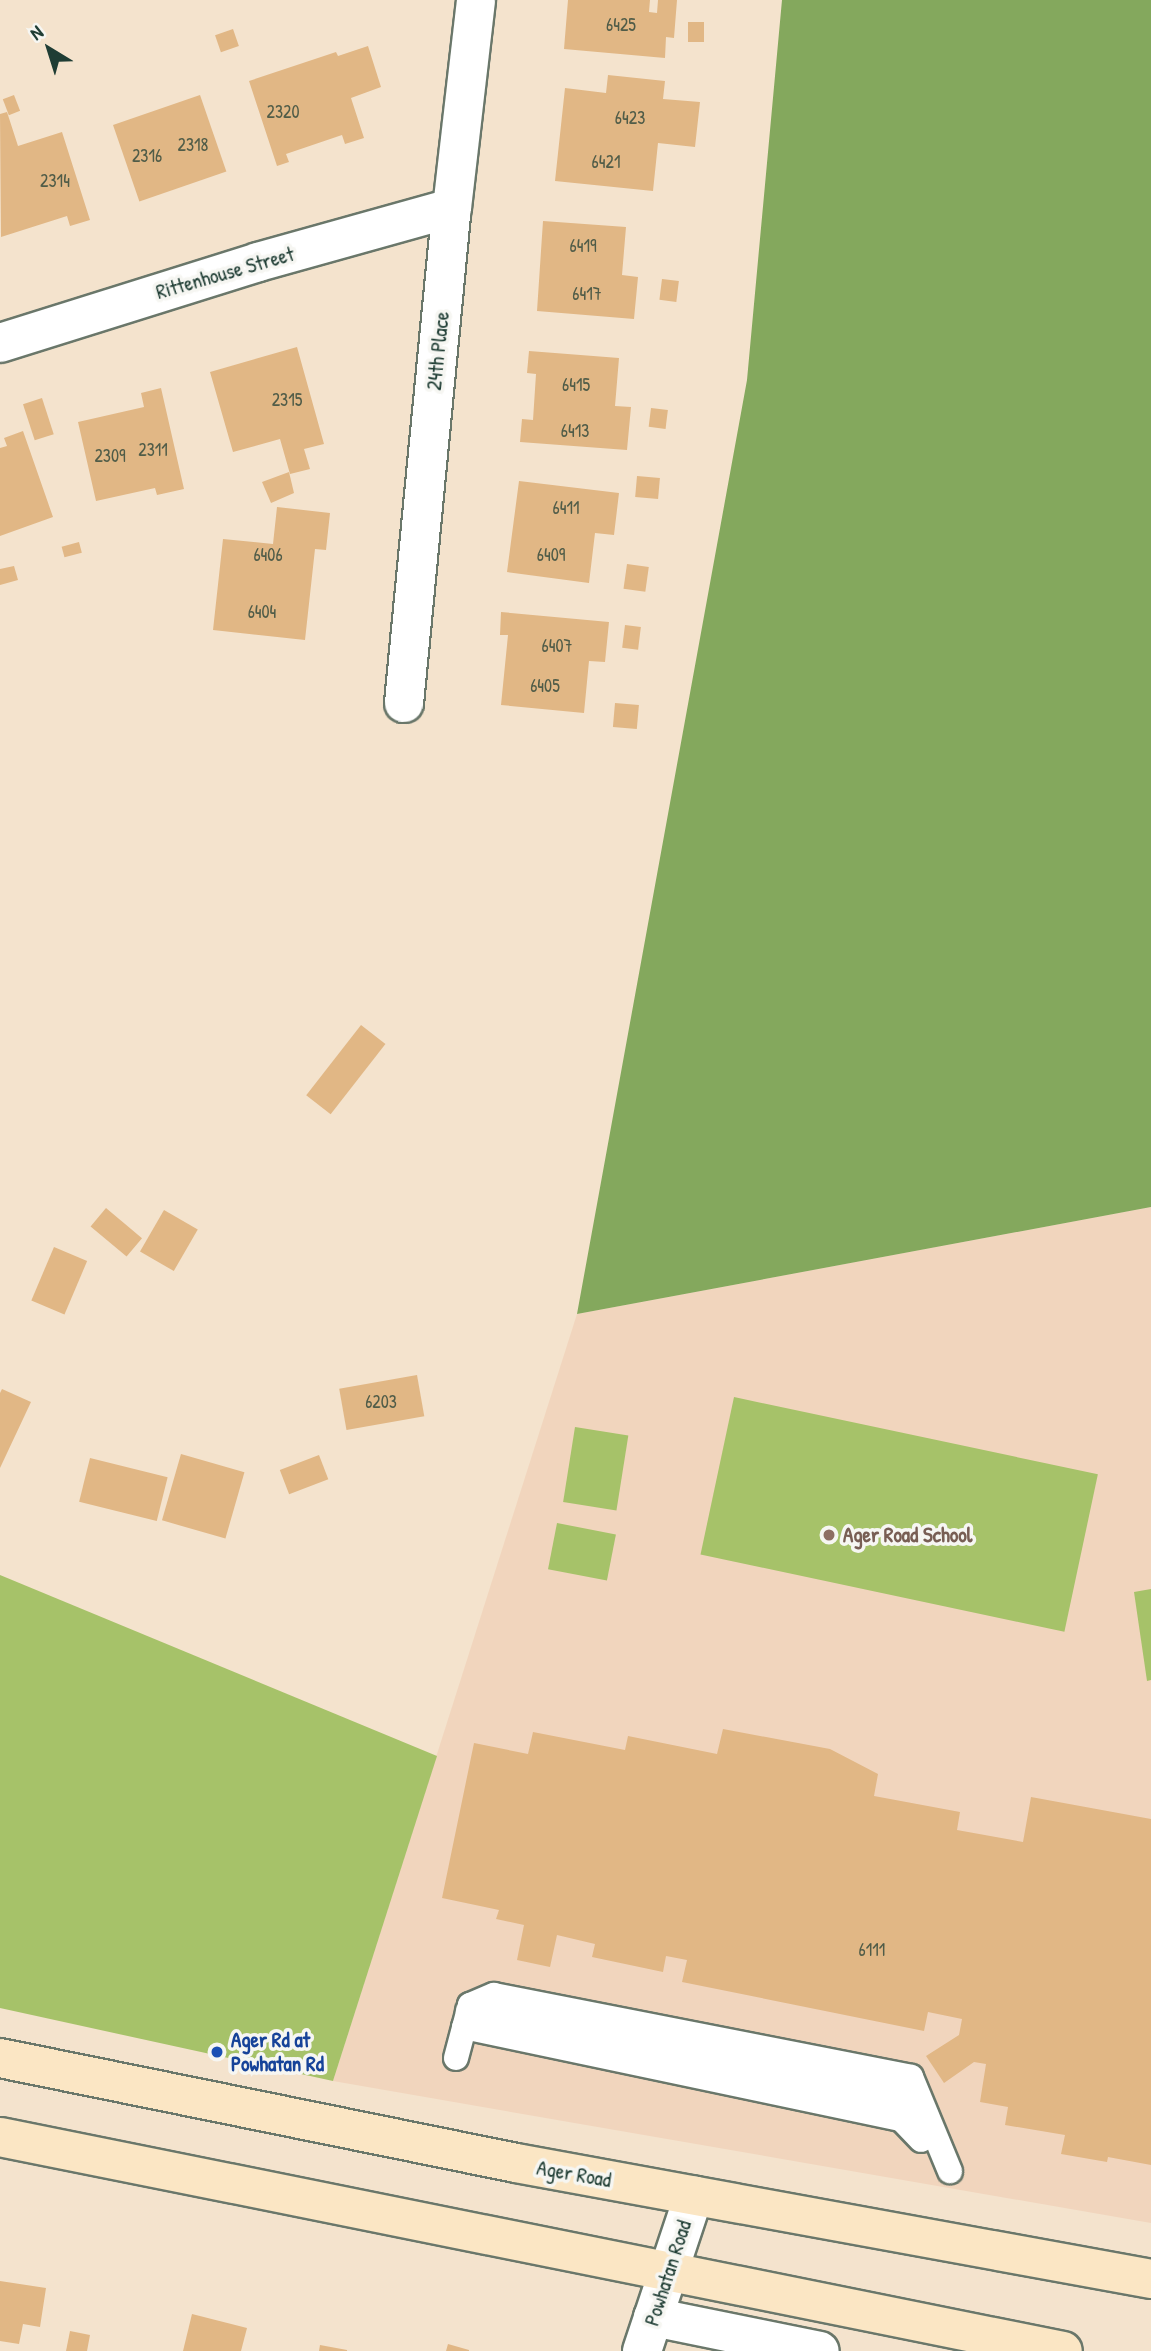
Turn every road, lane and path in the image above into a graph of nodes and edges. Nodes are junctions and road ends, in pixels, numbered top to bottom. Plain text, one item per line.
1 (476, 0) edge
2 (452, 208) junction
3 (0, 343) edge
4 (404, 702) dead end
5 (466, 2019) junction
6 (0, 2058) edge
7 (456, 2059) dead end
8 (0, 2137) edge
9 (694, 2196) junction
10 (667, 2273) junction
11 (1151, 2279) edge
12 (648, 2334) edge
13 (820, 2351) edge
14 (1063, 2351) edge

1 - 2 street, 24th Place
2 - 3 street, Rittenhouse Street
2 - 4 street, 24th Place
5 - 5 lane
5 - 7 lane
6 - 9 main road, Ager Road
8 - 10 main road
9 - 10 street, Powhatan Road
9 - 11 main road, Ager Road
10 - 12 street, Powhatan Road
10 - 14 main road
12 - 13 street

